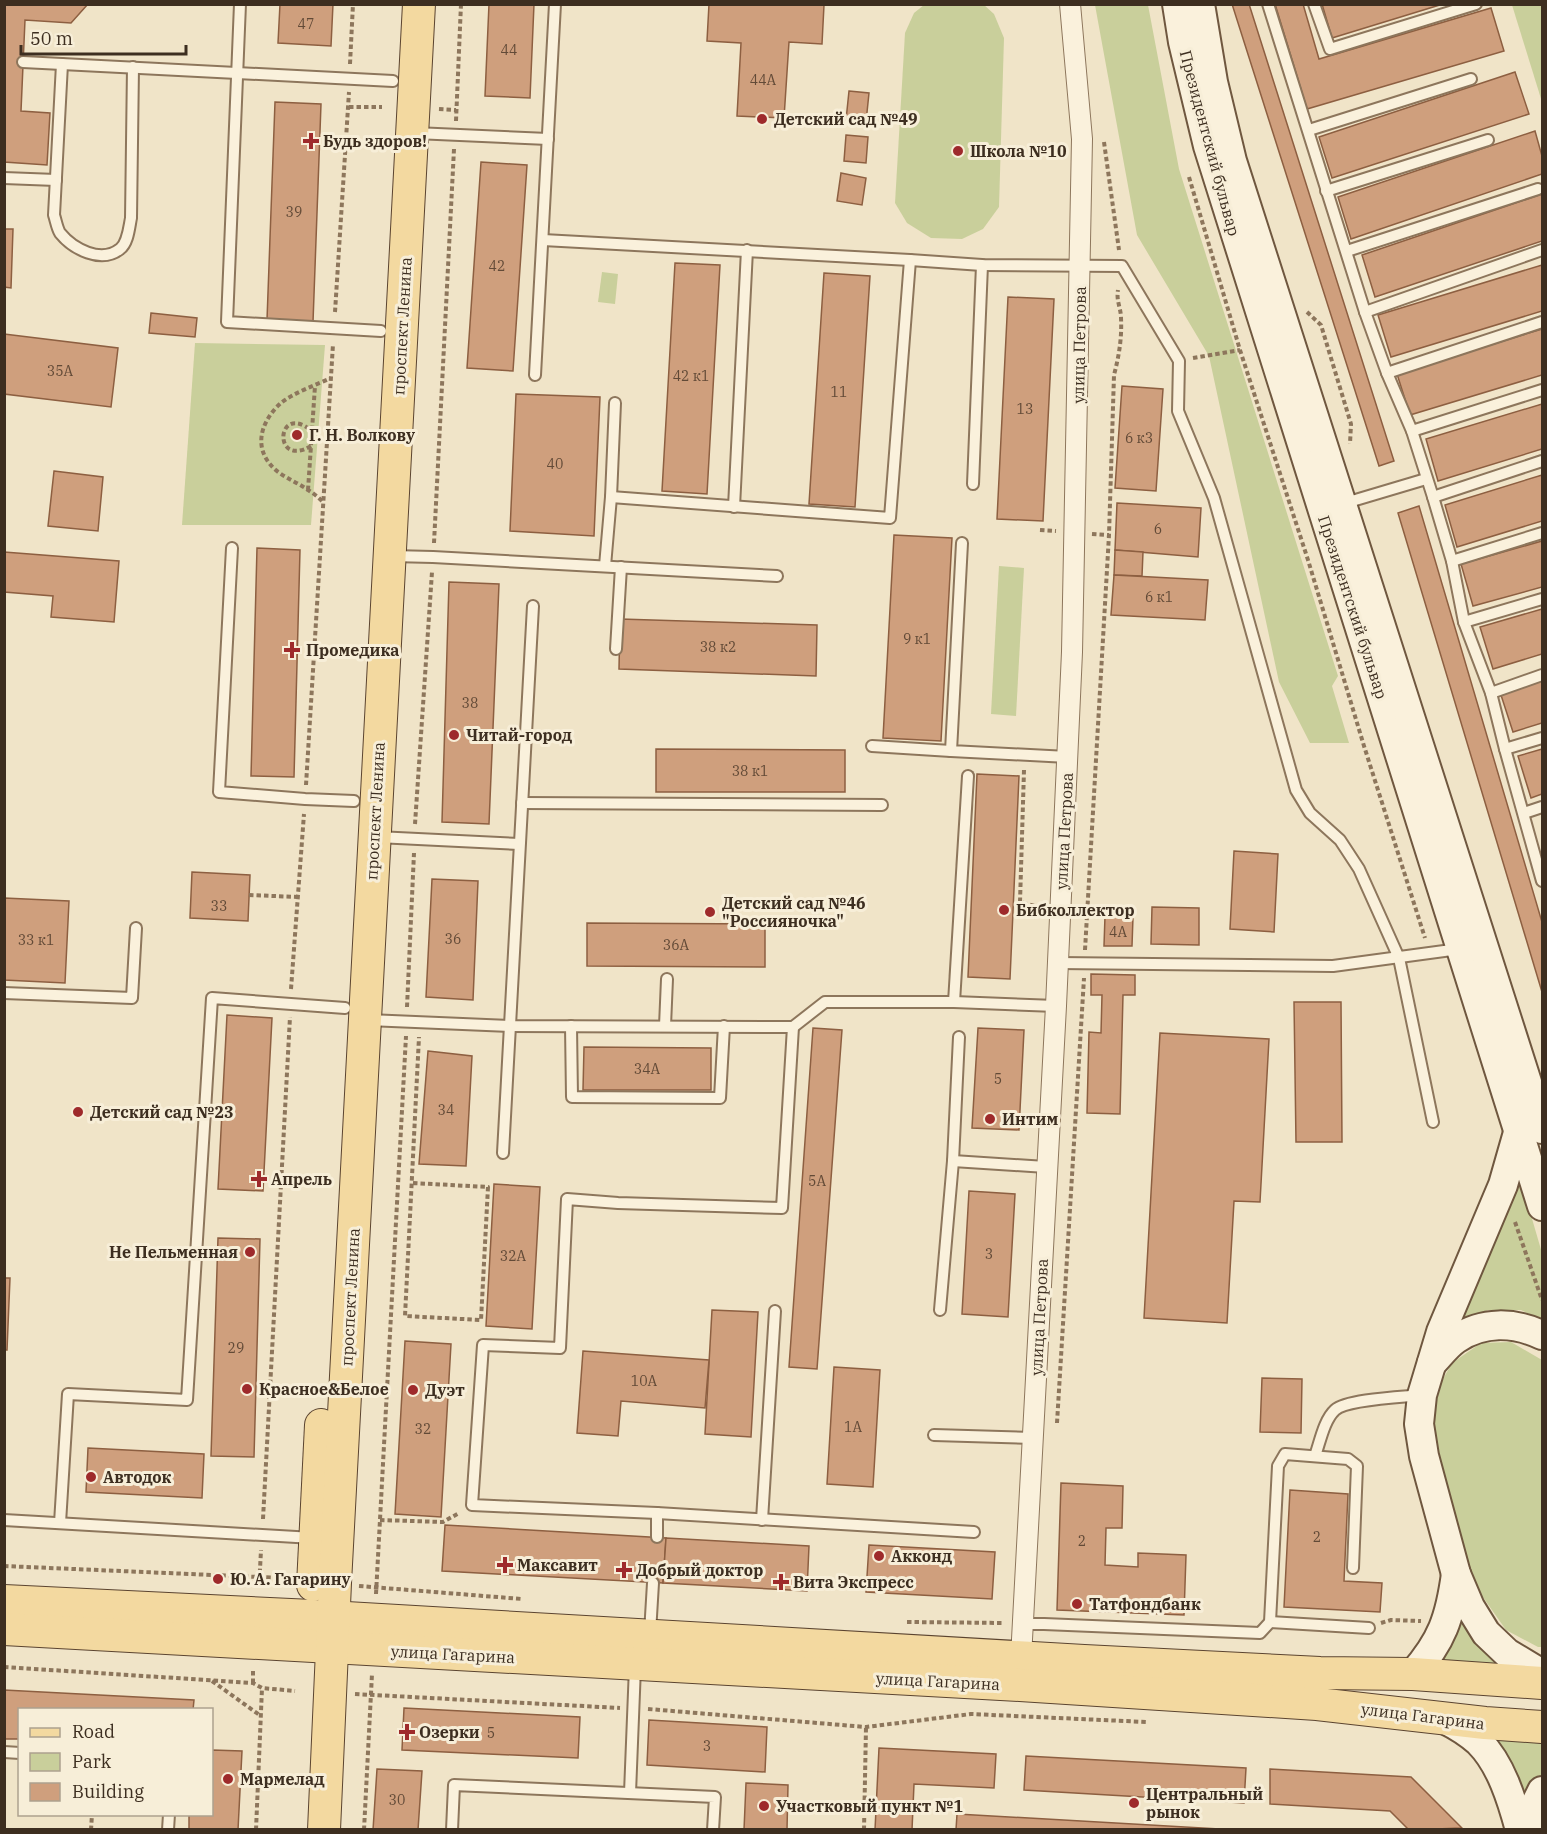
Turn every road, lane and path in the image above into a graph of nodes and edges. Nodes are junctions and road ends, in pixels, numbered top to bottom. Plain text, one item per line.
1 (240, 4) edge
2 (397, 4) edge
3 (419, 4) edge
4 (461, 4) edge
5 (555, 4) edge
6 (1070, 4) edge
7 (1177, 4) edge
8 (1200, 4) edge
9 (1268, 4) edge
10 (1314, 4) edge
11 (1476, 4) edge
12 (23, 62) dead end
13 (62, 64) junction
14 (133, 67) junction
15 (236, 73) junction
16 (1471, 79) dead end
17 (388, 94) junction
18 (349, 107) dead end
19 (1309, 130) junction
20 (412, 133) junction
21 (455, 135) junction
22 (548, 139) junction
23 (1488, 140) dead end
24 (1186, 168) dead end
25 (4, 178) edge
26 (56, 180) junction
27 (1538, 189) dead end
28 (1326, 191) junction
29 (543, 240) junction
30 (747, 250) junction
31 (1542, 250) edge
32 (1347, 251) junction
33 (910, 260) junction
34 (982, 265) junction
35 (1080, 265) junction
36 (1122, 266) junction
37 (1365, 312) junction
38 (1542, 322) edge
39 (381, 331) junction
40 (1240, 350) junction
41 (1179, 361) junction
42 (1387, 373) junction
43 (535, 375) dead end
44 (331, 378) dead end
45 (315, 385) junction
46 (1542, 390) edge
47 (615, 403) dead end
48 (312, 431) junction
49 (1412, 431) junction
50 (311, 446) junction
51 (1542, 461) edge
52 (1426, 479) junction
53 (973, 484) dead end
54 (308, 490) junction
55 (611, 497) junction
56 (1433, 497) junction
57 (323, 501) dead end
58 (1341, 504) junction
59 (734, 507) junction
60 (1088, 533) dead end
61 (1542, 533) edge
62 (1110, 535) junction
63 (962, 543) dead end
64 (232, 548) dead end
65 (389, 556) junction
66 (433, 556) junction
67 (1452, 561) junction
68 (604, 566) junction
69 (621, 567) junction
70 (777, 576) dead end
71 (1542, 599) edge
72 (533, 606) dead end
73 (1464, 622) junction
74 (616, 649) dead end
75 (1542, 675) edge
76 (1491, 693) junction
77 (1542, 738) edge
78 (872, 746) dead end
79 (1504, 749) junction
80 (951, 751) junction
81 (1024, 755) junction
82 (1068, 757) junction
83 (968, 776) dead end
84 (354, 801) junction
85 (522, 803) junction
86 (882, 806) dead end
87 (1542, 807) edge
88 (1524, 813) junction
89 (374, 837) junction
90 (414, 839) junction
91 (519, 844) junction
92 (1542, 878) edge
93 (249, 895) dead end
94 (298, 897) dead end
95 (1043, 908) dead end
96 (136, 928) dead end
97 (1425, 939) dead end
98 (1461, 949) junction
99 (1399, 958) junction
100 (1058, 963) junction
101 (1085, 964) junction
102 (667, 979) dead end
103 (4, 993) edge
104 (954, 1002) junction
105 (1056, 1006) junction
106 (355, 1014) junction
107 (407, 1021) junction
108 (420, 1021) junction
109 (510, 1026) junction
110 (571, 1026) junction
111 (665, 1026) junction
112 (724, 1026) junction
113 (793, 1027) junction
114 (959, 1037) dead end
115 (1535, 1120) edge
116 (1433, 1122) dead end
117 (503, 1153) dead end
118 (953, 1161) junction
119 (1046, 1167) junction
120 (412, 1183) junction
121 (1503, 1185) junction
122 (1542, 1206) edge
123 (1542, 1300) edge
124 (940, 1310) dead end
125 (775, 1311) dead end
126 (1542, 1335) edge
127 (1431, 1365) junction
128 (1422, 1395) junction
129 (1057, 1423) dead end
130 (934, 1435) dead end
131 (1033, 1438) junction
132 (1315, 1456) junction
133 (472, 1505) junction
134 (657, 1514) junction
135 (4, 1520) edge
136 (380, 1520) junction
137 (762, 1520) junction
138 (60, 1523) junction
139 (974, 1532) dead end
140 (657, 1537) dead end
141 (315, 1538) junction
142 (4, 1566) edge
143 (1353, 1568) dead end
144 (1456, 1574) junction
145 (283, 1578) dead end
146 (653, 1583) dead end
147 (352, 1585) dead end
148 (4, 1601) edge
149 (1391, 1620) dead end
150 (1430, 1621) dead end
151 (1270, 1622) junction
152 (1022, 1624) junction
153 (1369, 1628) dead end
154 (4, 1629) edge
155 (322, 1632) junction
156 (650, 1636) junction
157 (635, 1664) junction
158 (254, 1665) dead end
159 (4, 1667) edge
160 (373, 1670) dead end
161 (1021, 1671) junction
162 (1413, 1674) junction
163 (1542, 1674) edge
164 (211, 1680) junction
165 (253, 1683) junction
166 (1542, 1683) edge
167 (262, 1688) junction
168 (295, 1691) dead end
169 (354, 1694) dead end
170 (371, 1696) junction
171 (633, 1708) junction
172 (261, 1716) junction
173 (1444, 1719) junction
174 (1150, 1722) dead end
175 (866, 1726) junction
176 (1542, 1727) edge
177 (1542, 1791) edge
178 (630, 1792) junction
179 (256, 1830) edge
180 (303, 1830) edge
181 (324, 1830) edge
182 (364, 1830) edge
183 (452, 1830) edge
184 (713, 1830) edge
185 (864, 1830) edge
186 (1520, 1830) edge
187 (1527, 1830) edge

1 - 15 lane
2 - 17 main road, проспект Ленина
3 - 20 main road, проспект Ленина
4 - 21 path
5 - 22 lane
6 - 35 street, улица Петрова
7 - 98 main road, Президентский бульвар
8 - 58 main road, Президентский бульвар
9 - 19 lane
10 - 11 lane
12 - 13 lane
13 - 14 lane
13 - 26 lane
14 - 15 lane
14 - 26 lane
15 - 17 lane
15 - 39 lane
16 - 19 lane
17 - 18 path
17 - 39 main road, проспект Ленина
19 - 28 lane
20 - 21 lane
20 - 65 main road, проспект Ленина
21 - 22 lane
21 - 66 path
22 - 29 lane
23 - 28 lane
24 - 40 path
25 - 26 lane
27 - 32 lane
28 - 32 lane
29 - 30 lane
29 - 43 lane
30 - 33 lane
30 - 59 lane
31 - 37 lane
32 - 37 lane
33 - 34 lane
33 - 59 lane
34 - 35 lane
34 - 53 lane
35 - 36 lane
35 - 82 street, улица Петрова
36 - 41 lane
36 - 62 path
37 - 42 lane
38 - 42 lane
39 - 84 main road, проспект Ленина
40 - 41 path
40 - 97 path
41 - 99 lane
42 - 49 lane
44 - 45 path
45 - 48 path
45 - 54 path
46 - 49 lane
47 - 55 lane
48 - 50 path
48 - 50 path
49 - 52 lane
50 - 54 path
51 - 56 lane
52 - 56 lane
52 - 58 lane
54 - 57 path
55 - 59 lane
55 - 68 lane
56 - 67 lane
58 - 115 main road, Президентский бульвар
60 - 62 path
61 - 67 lane
62 - 101 path
63 - 80 lane
64 - 84 lane
65 - 66 lane
65 - 89 main road, проспект Ленина
66 - 68 lane
66 - 90 path
67 - 73 lane
68 - 69 lane
69 - 70 lane
69 - 74 lane
71 - 73 lane
72 - 85 lane
73 - 76 lane
75 - 76 lane
76 - 79 lane
77 - 79 lane
78 - 80 lane
79 - 88 lane
80 - 81 lane
81 - 82 lane
81 - 95 path
82 - 100 street, улица Петрова
83 - 104 lane
84 - 106 main road, проспект Ленина
85 - 86 lane
85 - 91 lane
87 - 88 lane
88 - 92 lane
89 - 90 lane
89 - 106 main road, проспект Ленина
90 - 91 lane
90 - 107 path
91 - 109 lane
93 - 94 path
96 - 103 lane
98 - 99 lane
98 - 115 main road, Президентский бульвар
99 - 101 lane
99 - 116 lane
100 - 101 lane
100 - 105 street, улица Петрова
101 - 129 path
102 - 111 lane
104 - 105 lane
104 - 113 lane
105 - 119 street, улица Петрова
106 - 107 lane
106 - 138 lane
106 - 141 main road, проспект Ленина
106 - 155 main road, проспект Ленина
107 - 108 lane
107 - 136 path
108 - 109 lane
108 - 120 path
109 - 110 lane
109 - 117 lane
110 - 111 lane
110 - 112 lane
111 - 112 lane
112 - 113 lane
113 - 133 lane
114 - 118 lane
115 - 121 main road
115 - 122 main road, Президентский бульвар
118 - 119 lane
118 - 124 lane
119 - 131 street, улица Петрова
120 - 120 path
121 - 123 path
121 - 127 main road
125 - 137 lane
126 - 127 main road
127 - 128 main road
128 - 132 lane
128 - 144 main road
130 - 131 lane
131 - 152 street, улица Петрова
132 - 143 lane
132 - 151 lane
133 - 134 lane
133 - 136 path
134 - 137 lane
134 - 140 lane
135 - 138 lane
136 - 147 path
137 - 139 lane
138 - 141 lane
141 - 155 main road, проспект Ленина
142 - 145 path
144 - 162 main road
144 - 163 main road
146 - 156 lane
148 - 155 main road, улица Гагарина
149 - 150 path
151 - 152 lane
151 - 153 lane
152 - 161 street, улица Петрова
154 - 155 main road, улица Гагарина
155 - 156 main road, улица Гагарина
155 - 157 main road, улица Гагарина
155 - 180 main road, проспект Ленина
155 - 181 main road, проспект Ленина
156 - 161 main road, улица Гагарина
157 - 161 main road, улица Гагарина
157 - 171 lane
158 - 165 path
159 - 164 path
160 - 170 path
161 - 162 main road, улица Гагарина
161 - 173 main road, улица Гагарина
162 - 166 main road, улица Гагарина
164 - 165 path
164 - 172 path
165 - 167 path
167 - 168 path
167 - 172 path
169 - 170 path
170 - 171 path
170 - 182 path
171 - 175 path
171 - 178 lane
172 - 179 path
173 - 176 main road, улица Гагарина
173 - 186 main road
174 - 175 path
175 - 185 path
177 - 187 main road
178 - 183 lane
178 - 184 lane

